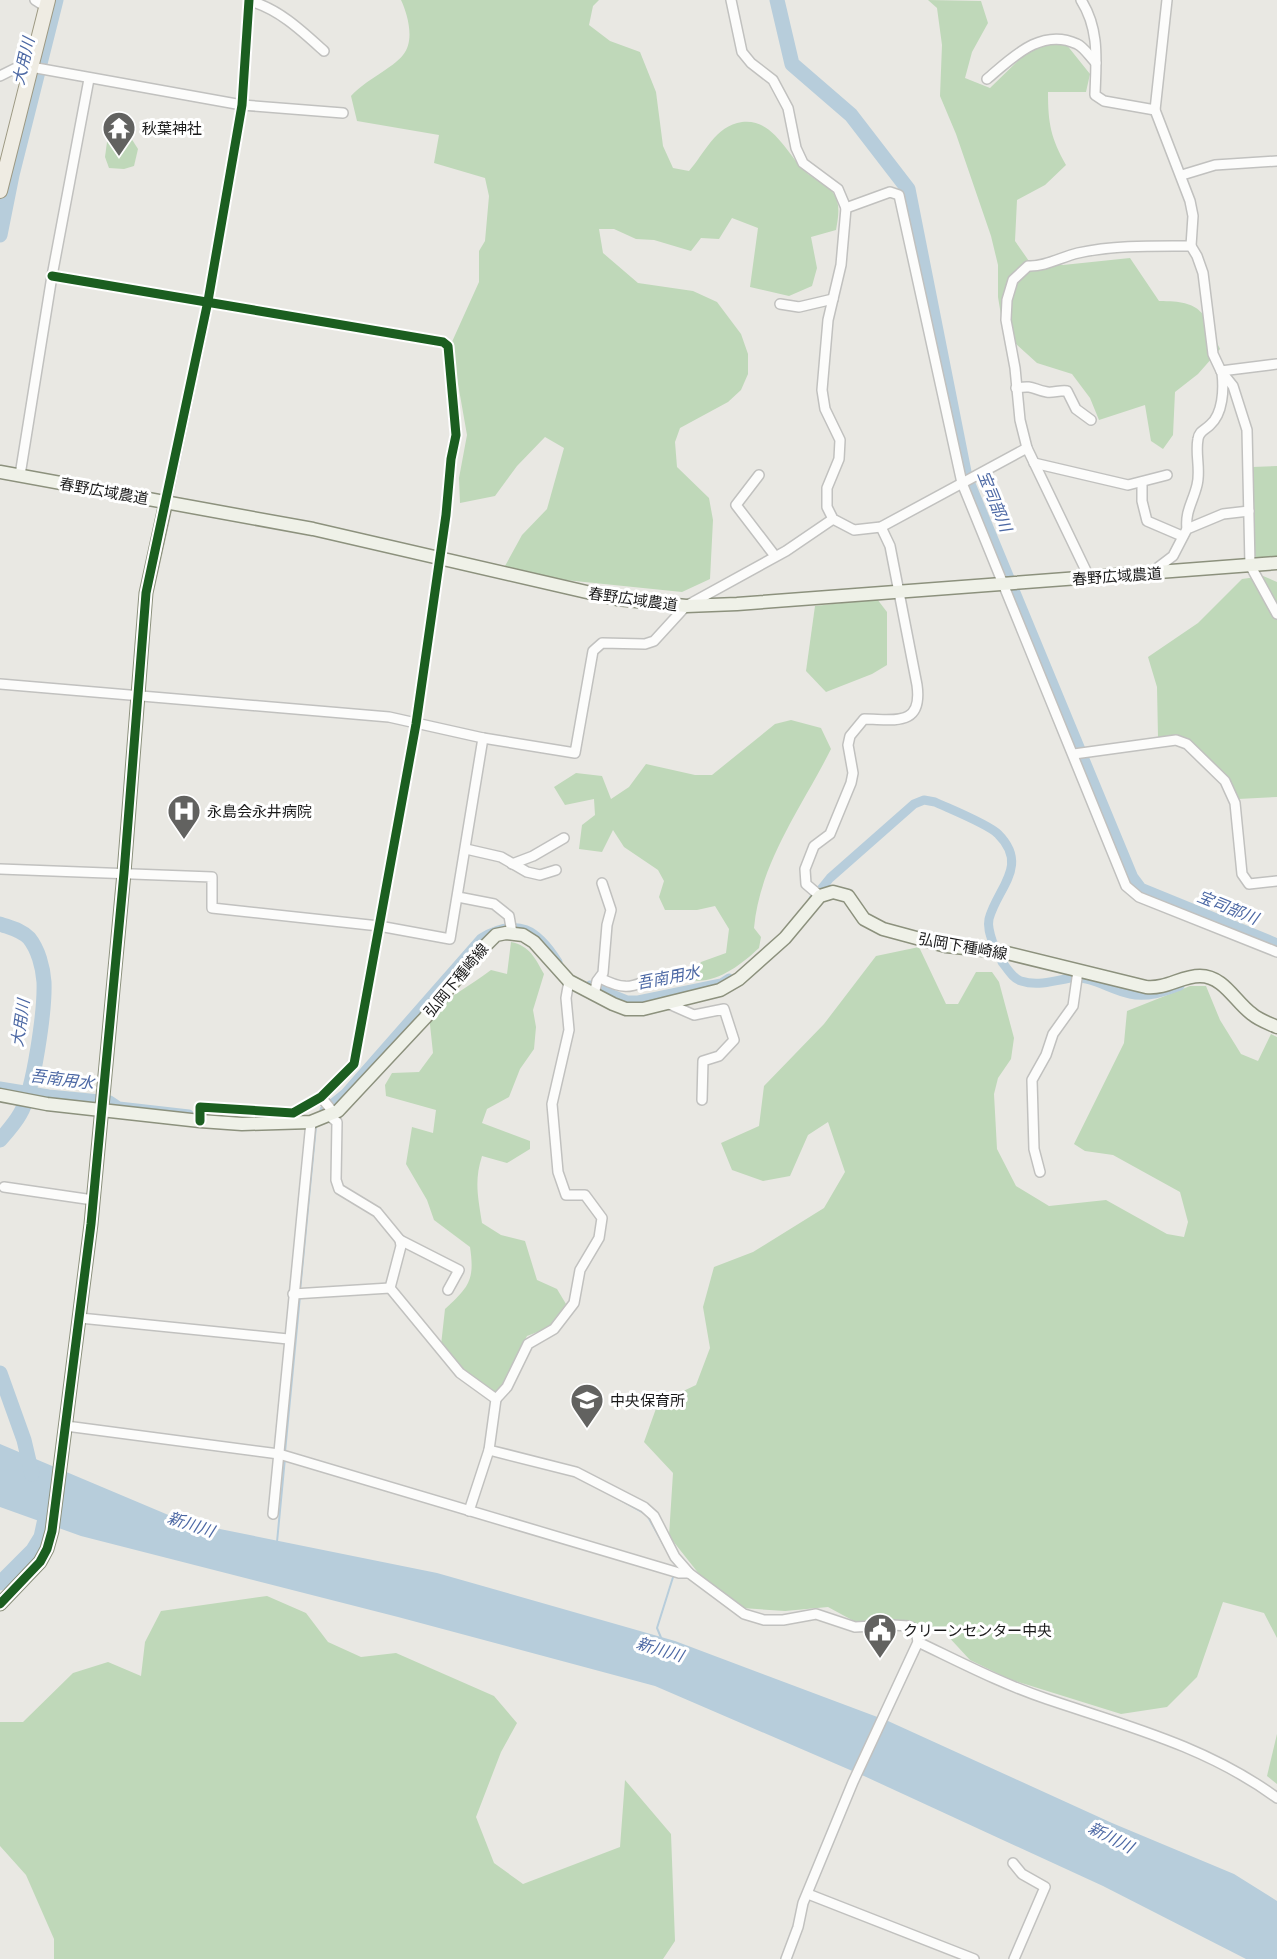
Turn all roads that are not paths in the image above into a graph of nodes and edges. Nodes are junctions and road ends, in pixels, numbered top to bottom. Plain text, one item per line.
1 (250, 0) edge
2 (731, 0) edge
3 (1081, 0) edge
4 (1167, 0) edge
5 (43, 2) edge
6 (324, 51) dead end
7 (1096, 63) junction
8 (37, 69) junction
9 (0, 76) edge
10 (89, 79) junction
11 (987, 79) dead end
12 (242, 105) junction
13 (1155, 110) junction
14 (343, 113) dead end
15 (1277, 161) edge
16 (1182, 175) junction
17 (0, 191) edge
18 (846, 207) junction
19 (1191, 246) junction
20 (52, 276) junction
21 (833, 299) junction
22 (207, 301) junction
23 (780, 304) dead end
24 (1277, 364) edge
25 (1221, 371) junction
26 (1016, 388) junction
27 (1090, 420) dead end
28 (1027, 448) junction
29 (1034, 463) junction
30 (0, 472) edge
31 (759, 475) dead end
32 (20, 476) junction
33 (1167, 476) dead end
34 (962, 483) junction
35 (1142, 483) junction
36 (166, 502) junction
37 (1249, 511) junction
38 (833, 519) junction
39 (881, 527) junction
40 (1184, 533) junction
41 (775, 556) junction
42 (444, 560) junction
43 (1277, 563) edge
44 (1250, 565) junction
45 (1150, 574) junction
46 (1090, 579) junction
47 (1010, 583) junction
48 (898, 591) junction
49 (686, 606) junction
50 (1277, 614) edge
51 (0, 684) edge
52 (139, 696) junction
53 (416, 724) junction
54 (483, 738) junction
55 (1074, 754) junction
56 (564, 838) dead end
57 (466, 849) junction
58 (512, 864) junction
59 (0, 868) edge
60 (556, 870) dead end
61 (124, 873) junction
62 (1277, 881) edge
63 (602, 883) dead end
64 (815, 893) junction
65 (458, 897) junction
66 (379, 926) junction
67 (512, 929) junction
68 (1277, 952) edge
69 (666, 976) dead end
70 (1077, 976) junction
71 (569, 981) junction
72 (597, 986) junction
73 (669, 1004) junction
74 (1277, 1027) edge
75 (3, 1096) edge
76 (322, 1099) junction
77 (702, 1100) dead end
78 (101, 1101) junction
79 (325, 1115) junction
80 (200, 1119) junction
81 (1040, 1172) dead end
82 (4, 1187) dead end
83 (93, 1200) junction
84 (400, 1240) junction
85 (390, 1288) junction
86 (448, 1290) dead end
87 (293, 1294) junction
88 (80, 1318) junction
89 (288, 1339) junction
90 (496, 1399) junction
91 (66, 1426) junction
92 (489, 1450) junction
93 (279, 1454) junction
94 (469, 1511) junction
95 (273, 1514) dead end
96 (689, 1574) junction
97 (0, 1604) edge
98 (918, 1641) junction
99 (1277, 1798) edge
100 (1013, 1863) dead end
101 (808, 1894) junction
102 (786, 1959) edge
103 (974, 1959) edge
104 (1014, 1959) edge

1 - 6 street
1 - 12 street
2 - 18 street
3 - 7 street
4 - 13 street
5 - 8 main road
7 - 11 street
7 - 13 street
8 - 9 street
8 - 10 street
8 - 17 main road
10 - 12 street
10 - 20 street
12 - 14 street
12 - 22 street
13 - 16 street
15 - 16 street
16 - 19 street
18 - 21 street
18 - 34 street
19 - 25 street
19 - 26 street
20 - 22 street
20 - 32 street
21 - 23 street
21 - 38 street
22 - 36 street
22 - 42 street
24 - 25 street
25 - 37 street
25 - 40 street
26 - 27 street
26 - 28 street
28 - 29 street
28 - 34 street
29 - 35 street
29 - 46 street
30 - 32 street, 春野広域農道
31 - 41 street
32 - 36 street, 春野広域農道
33 - 35 street
34 - 39 street
34 - 47 street
35 - 40 street
36 - 42 street, 春野広域農道
36 - 52 street
37 - 40 street
37 - 44 street
38 - 39 street
38 - 41 street
39 - 48 street
40 - 45 street
41 - 49 street
42 - 49 street, 春野広域農道
42 - 53 street
43 - 44 street, 春野広域農道
44 - 45 street, 春野広域農道
44 - 50 street
45 - 46 street, 春野広域農道
46 - 47 street, 春野広域農道
47 - 48 street, 春野広域農道
47 - 55 street
48 - 49 street, 春野広域農道
48 - 64 street
49 - 54 street
51 - 52 street
52 - 53 street
52 - 61 street
53 - 54 street
53 - 66 street
54 - 57 street
55 - 62 street
55 - 68 street
56 - 58 street
57 - 58 street
57 - 65 street
58 - 60 street
59 - 61 street
61 - 66 street
61 - 78 street
63 - 72 street
64 - 70 street, 弘岡下種崎線
64 - 73 street
65 - 66 street
65 - 67 street
66 - 76 street
67 - 71 street
67 - 79 street, 弘岡下種崎線
69 - 72 street
70 - 74 street, 弘岡下種崎線
70 - 81 street
71 - 72 street
71 - 90 street
72 - 73 street
73 - 77 street
75 - 78 street
76 - 79 street
76 - 80 street
78 - 80 street
78 - 83 street
79 - 80 street
79 - 84 street
79 - 87 street
82 - 83 street
83 - 88 street
84 - 85 street
84 - 86 street
85 - 87 street
85 - 90 street
87 - 89 street
88 - 89 street
88 - 91 street
89 - 93 street
90 - 92 street
91 - 93 street
91 - 97 street
92 - 94 street
92 - 96 street
93 - 94 street
93 - 95 street
94 - 96 street
96 - 98 street
98 - 99 street
98 - 101 street
100 - 104 street
101 - 102 street
101 - 103 street

